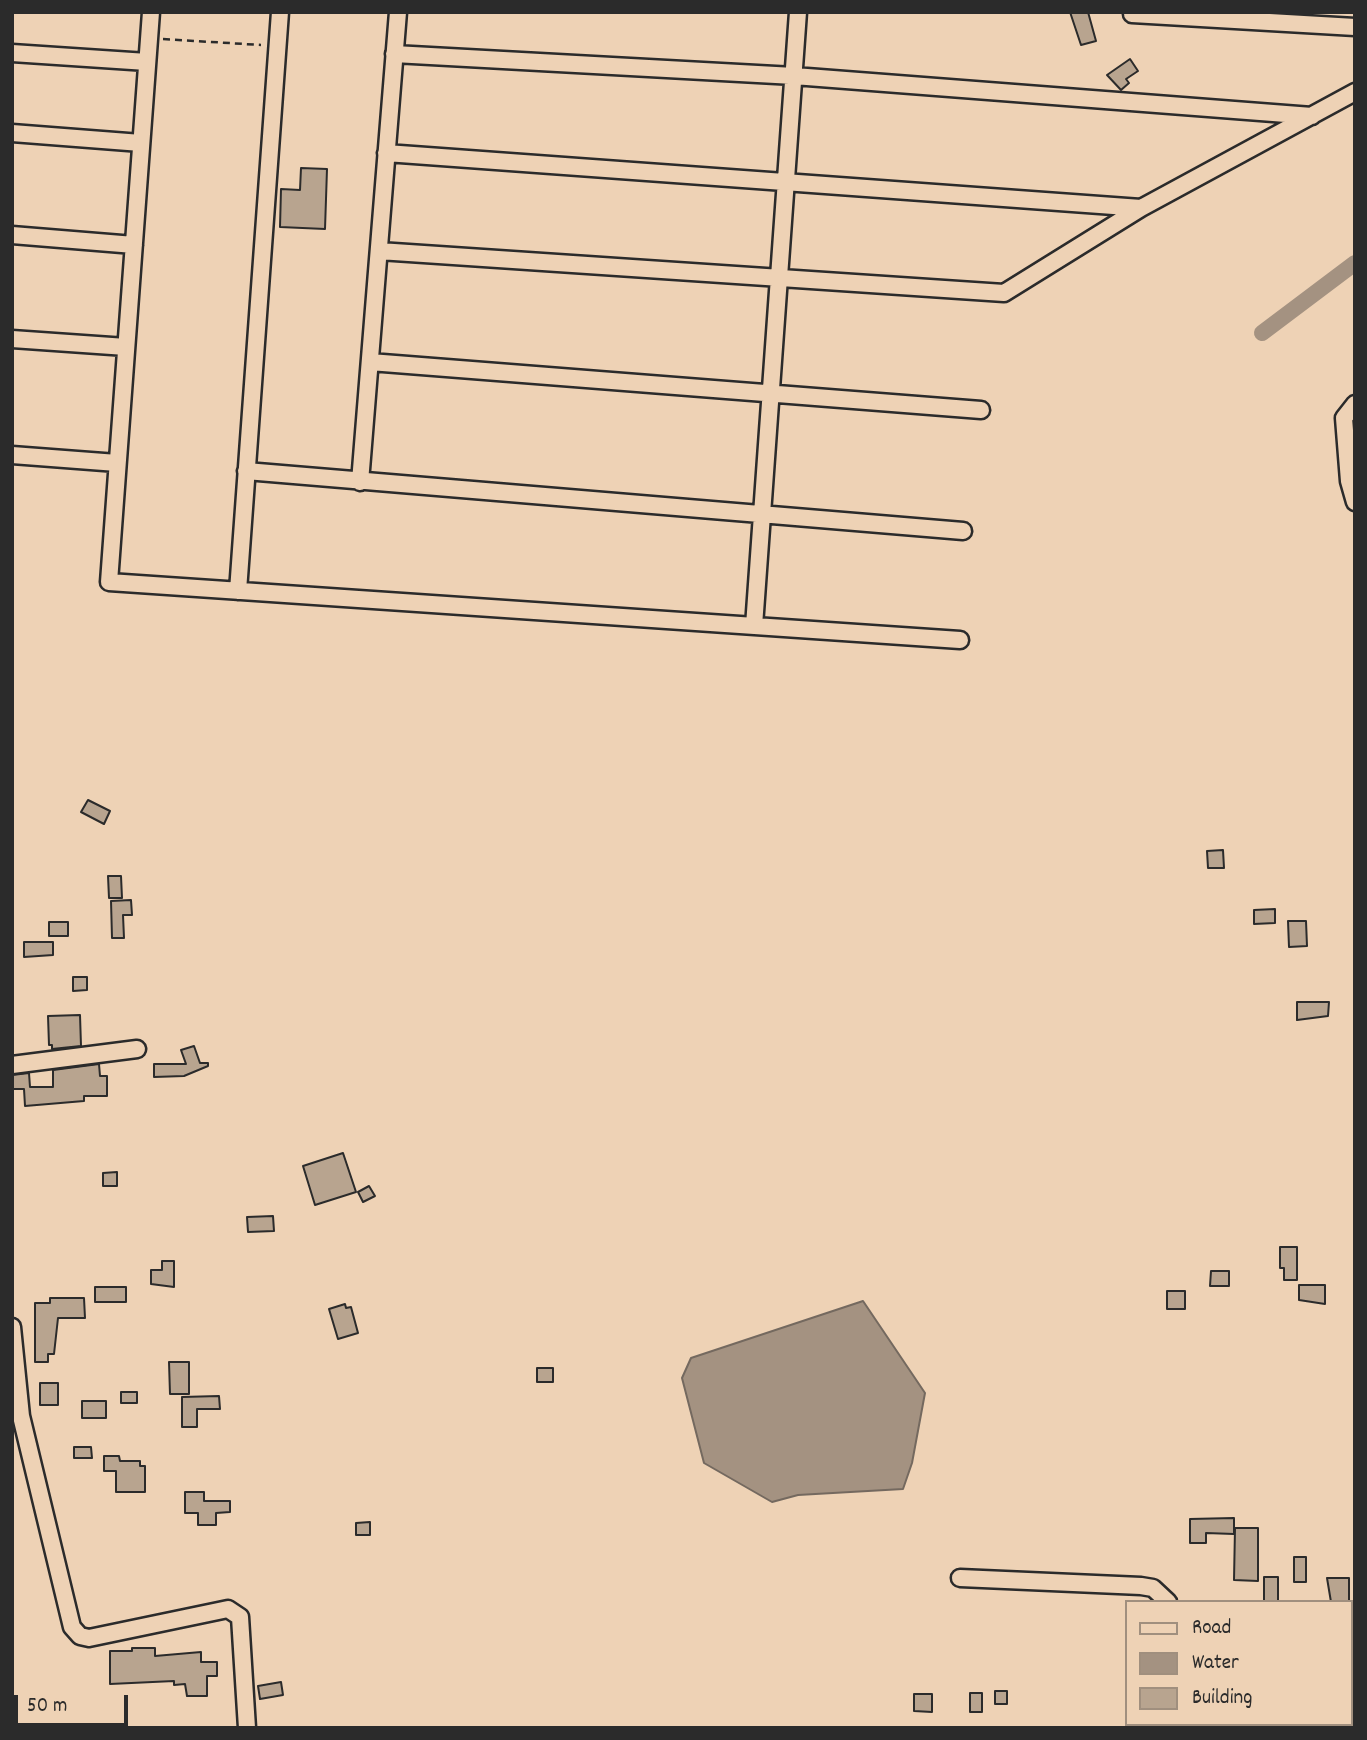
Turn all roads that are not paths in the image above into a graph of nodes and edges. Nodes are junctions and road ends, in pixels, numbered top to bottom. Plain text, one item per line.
1 (151, 12) edge
2 (280, 12) edge
3 (398, 12) edge
4 (798, 12) edge
5 (1132, 14) dead end
6 (1355, 27) edge
7 (12, 53) edge
8 (394, 54) junction
9 (147, 62) junction
10 (794, 76) junction
11 (1355, 92) edge
12 (1312, 116) junction
13 (12, 134) edge
14 (141, 143) junction
15 (386, 153) junction
16 (786, 180) junction
17 (1141, 208) junction
18 (12, 235) edge
19 (134, 245) junction
20 (379, 251) junction
21 (779, 277) junction
22 (12, 339) edge
23 (126, 347) junction
24 (370, 362) junction
25 (771, 396) junction
26 (1355, 404) edge
27 (981, 410) dead end
28 (12, 455) edge
29 (117, 463) junction
30 (246, 471) junction
31 (360, 482) junction
32 (1355, 502) edge
33 (762, 514) junction
34 (963, 531) dead end
35 (238, 590) junction
36 (754, 626) junction
37 (960, 640) dead end
38 (137, 1049) dead end
39 (12, 1065) edge
40 (12, 1328) edge
41 (960, 1578) dead end
42 (1166, 1600) edge
43 (247, 1728) edge

1 - 9 street
2 - 30 street
3 - 8 street
4 - 10 street
5 - 6 street
7 - 9 street
8 - 10 street
8 - 15 street
9 - 14 street
10 - 12 street
10 - 16 street
11 - 12 street
12 - 17 street
13 - 14 street
14 - 19 street
15 - 16 street
15 - 20 street
16 - 17 street
16 - 21 street
17 - 21 street
18 - 19 street
19 - 23 street
20 - 21 street
20 - 24 street
21 - 25 street
22 - 23 street
23 - 29 street
24 - 25 street
24 - 31 street
25 - 27 street
25 - 33 street
26 - 32 street
28 - 29 street
29 - 35 street
30 - 31 street
30 - 35 street
31 - 33 street
33 - 34 street
33 - 36 street
35 - 36 street
36 - 37 street
38 - 39 street
40 - 43 street
41 - 42 street

